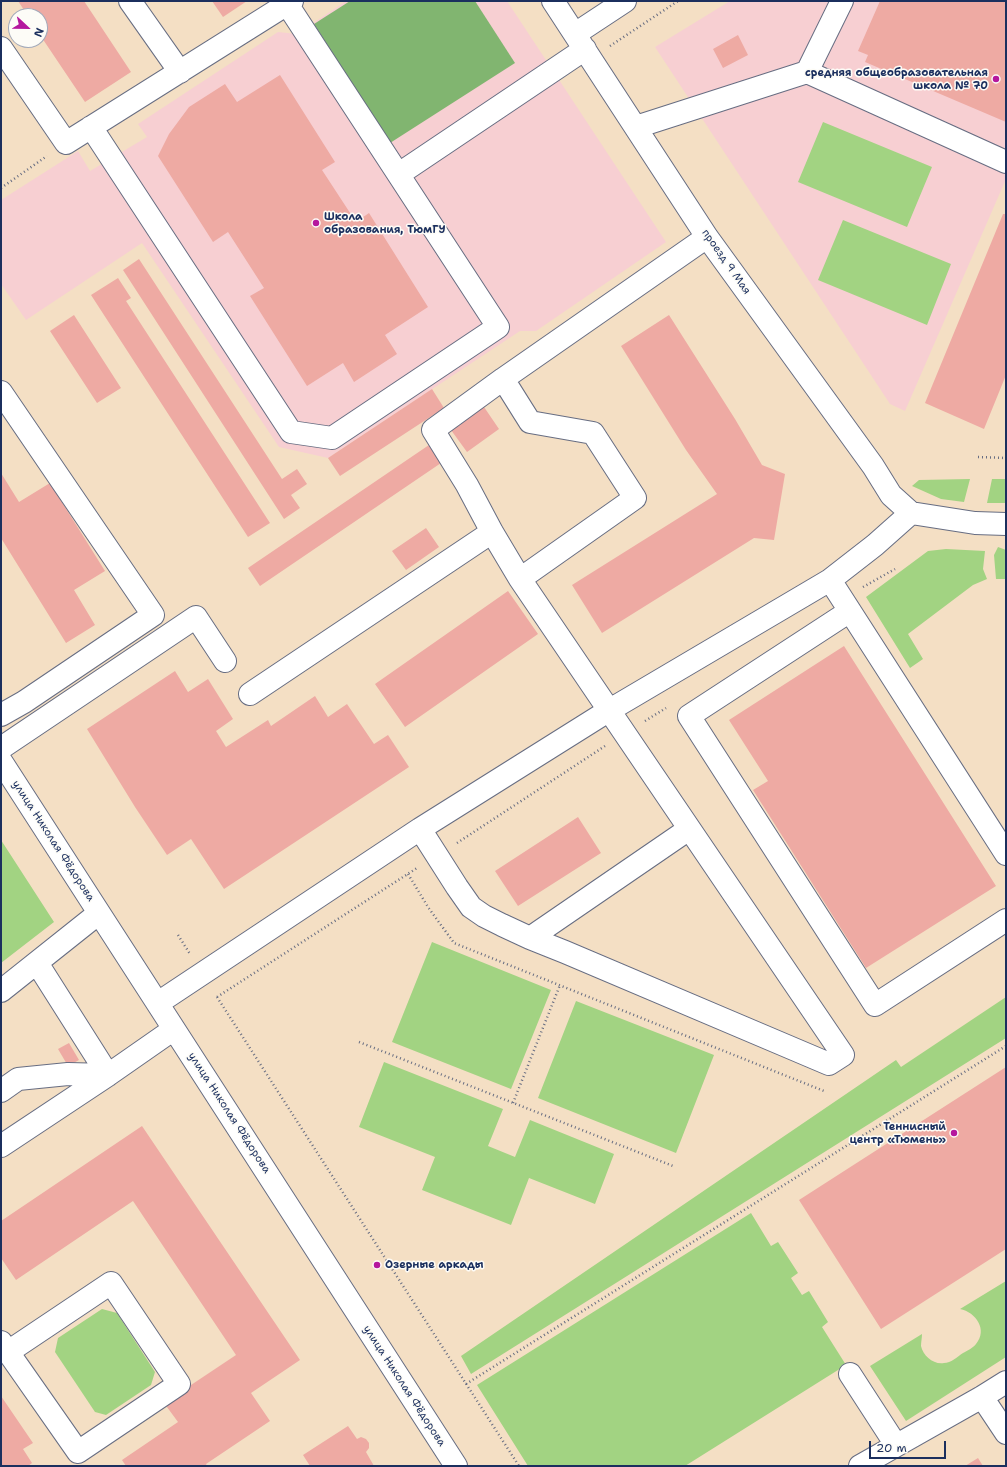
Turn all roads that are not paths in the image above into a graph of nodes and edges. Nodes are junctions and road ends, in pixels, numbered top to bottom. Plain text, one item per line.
1 (130, 1) edge
2 (553, 1) edge
3 (625, 1) edge
4 (842, 1) edge
5 (290, 2) edge
6 (584, 47) junction
7 (1, 48) edge
8 (180, 72) junction
9 (807, 72) junction
10 (92, 127) junction
11 (636, 127) junction
12 (1006, 162) edge
13 (399, 174) junction
14 (707, 237) junction
15 (503, 379) junction
16 (1, 392) edge
17 (911, 513) junction
18 (1006, 524) edge
19 (492, 532) junction
20 (520, 579) junction
21 (830, 580) junction
22 (846, 605) junction
23 (225, 661) dead end
24 (250, 694) dead end
25 (608, 711) junction
26 (1, 715) edge
27 (1, 748) edge
28 (1, 761) edge
29 (420, 829) junction
30 (689, 829) junction
31 (1006, 854) edge
32 (99, 913) junction
33 (1006, 920) edge
34 (530, 938) junction
35 (38, 963) junction
36 (1, 991) edge
37 (158, 1003) junction
38 (174, 1029) junction
39 (108, 1075) junction
40 (1, 1091) edge
41 (1, 1146) edge
42 (4, 1347) edge
43 (850, 1374) dead end
44 (1006, 1382) edge
45 (982, 1397) junction
46 (1003, 1422) edge
47 (896, 1445) junction
48 (863, 1465) edge
49 (456, 1466) edge

1 - 8 street
2 - 6 street, проезд 9 Мая
3 - 6 street
4 - 9 street
5 - 8 street
5 - 13 street
6 - 11 street, проезд 9 Мая
6 - 13 street
7 - 10 street
8 - 10 street
9 - 11 street
9 - 12 street
10 - 13 street
11 - 14 street, проезд 9 Мая
14 - 15 street
14 - 17 street, проезд 9 Мая
15 - 19 street
15 - 20 street
16 - 26 street
17 - 18 street
17 - 21 street
19 - 20 street
19 - 24 street
20 - 25 street
21 - 22 street
21 - 25 street
22 - 31 street
22 - 33 street
23 - 27 street
25 - 29 street
25 - 30 street
28 - 32 street, улица Николая Фёдорова
29 - 34 street
29 - 37 street
30 - 34 street
30 - 34 street
32 - 35 street
32 - 37 street, улица Николая Фёдорова
35 - 36 street
35 - 39 street
37 - 38 street, улица Николая Фёдорова
38 - 39 street
38 - 49 street, улица Николая Фёдорова
39 - 40 street
39 - 41 street
42 - 42 street
43 - 47 street
44 - 45 street
45 - 46 street
45 - 47 street
47 - 48 street

